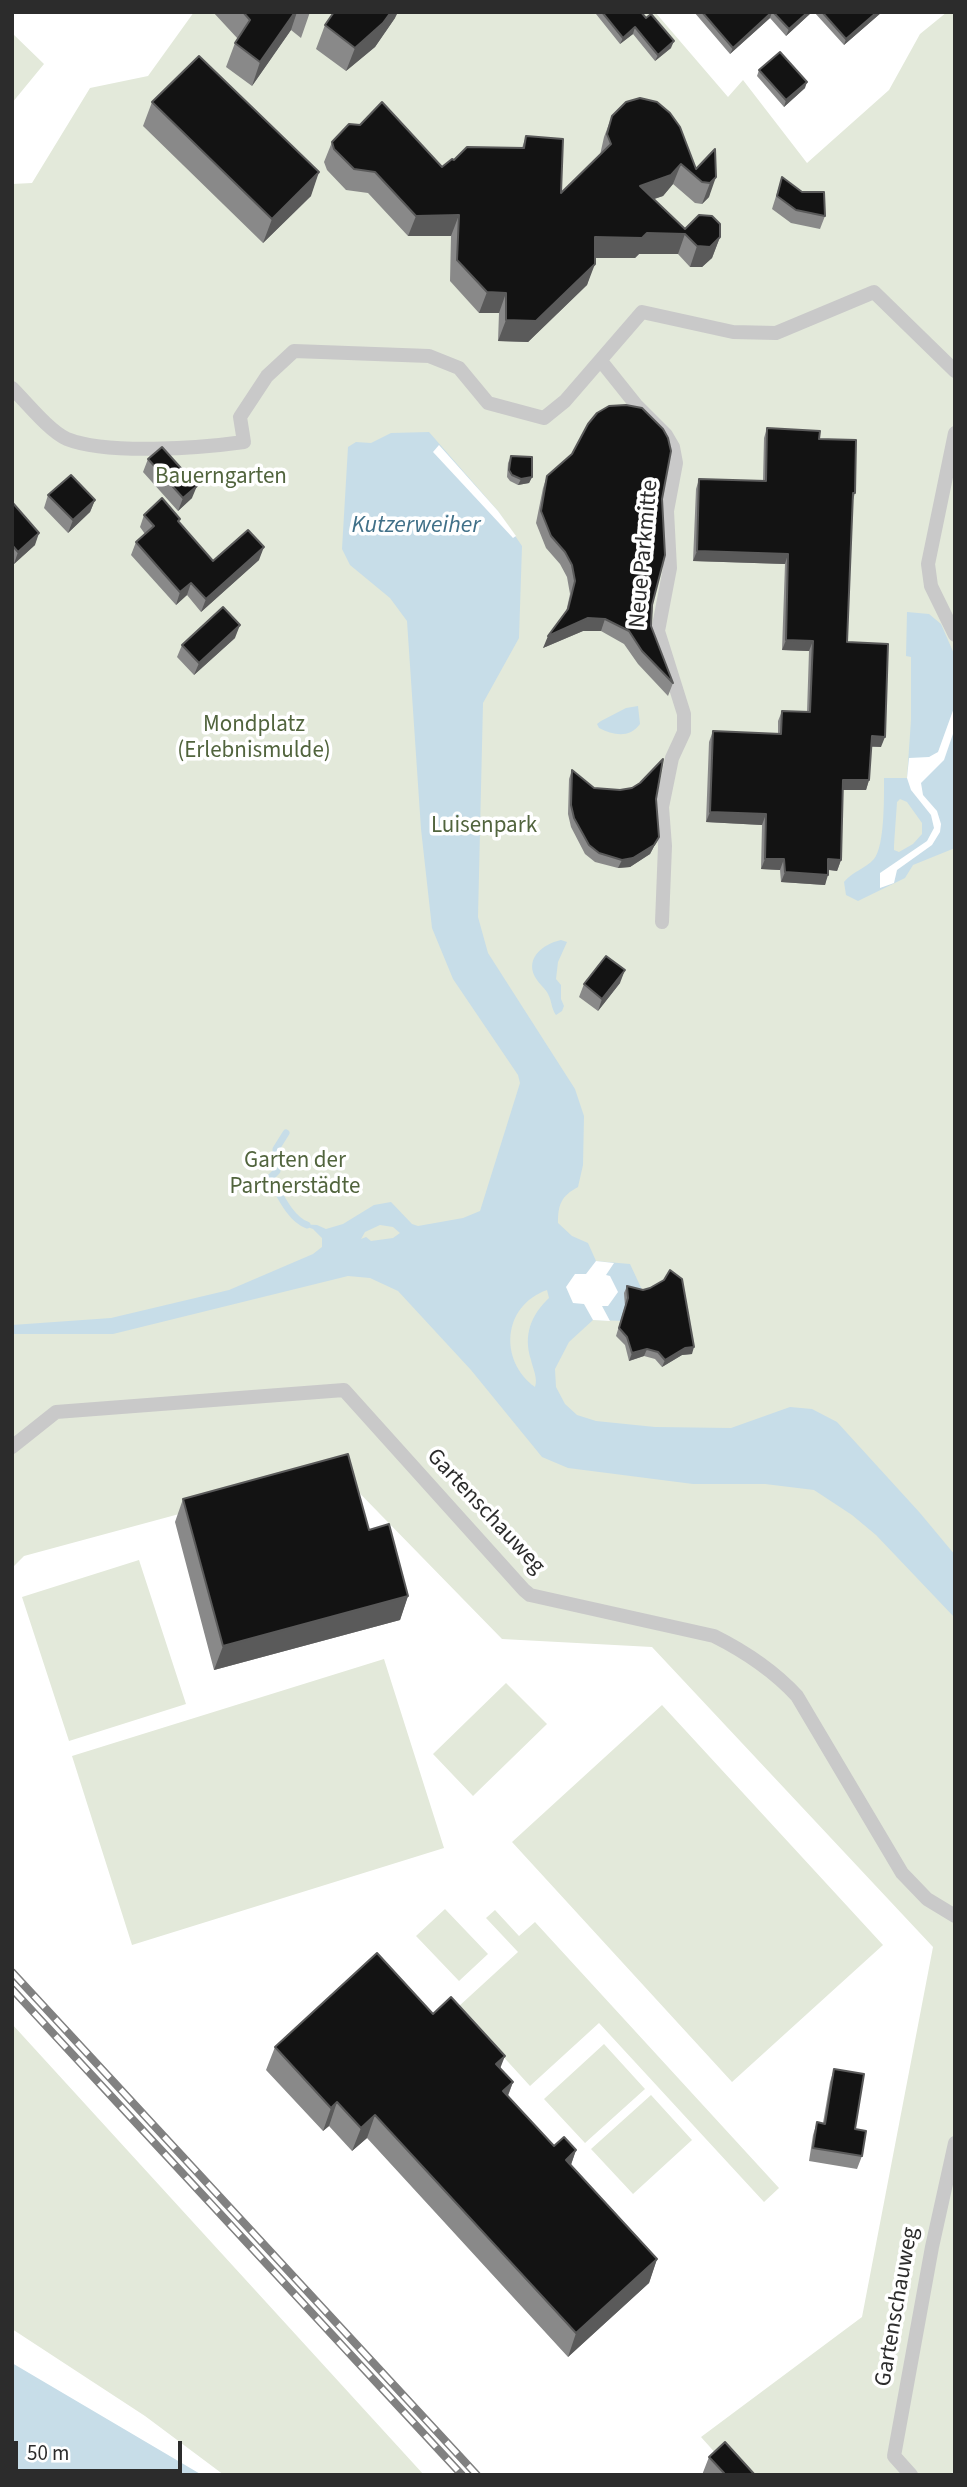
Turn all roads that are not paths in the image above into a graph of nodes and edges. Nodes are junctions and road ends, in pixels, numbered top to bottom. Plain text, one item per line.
1 (601, 361) junction
2 (955, 371) edge
3 (12, 388) edge
4 (955, 433) edge
5 (955, 635) edge
6 (662, 922) dead end
7 (12, 1447) edge
8 (955, 1916) edge
9 (955, 2143) edge
10 (911, 2475) edge

1 - 2 street
1 - 3 street
1 - 6 street, Neue Parkmitte
4 - 5 street
7 - 8 street, Gartenschauweg
9 - 10 street, Gartenschauweg

